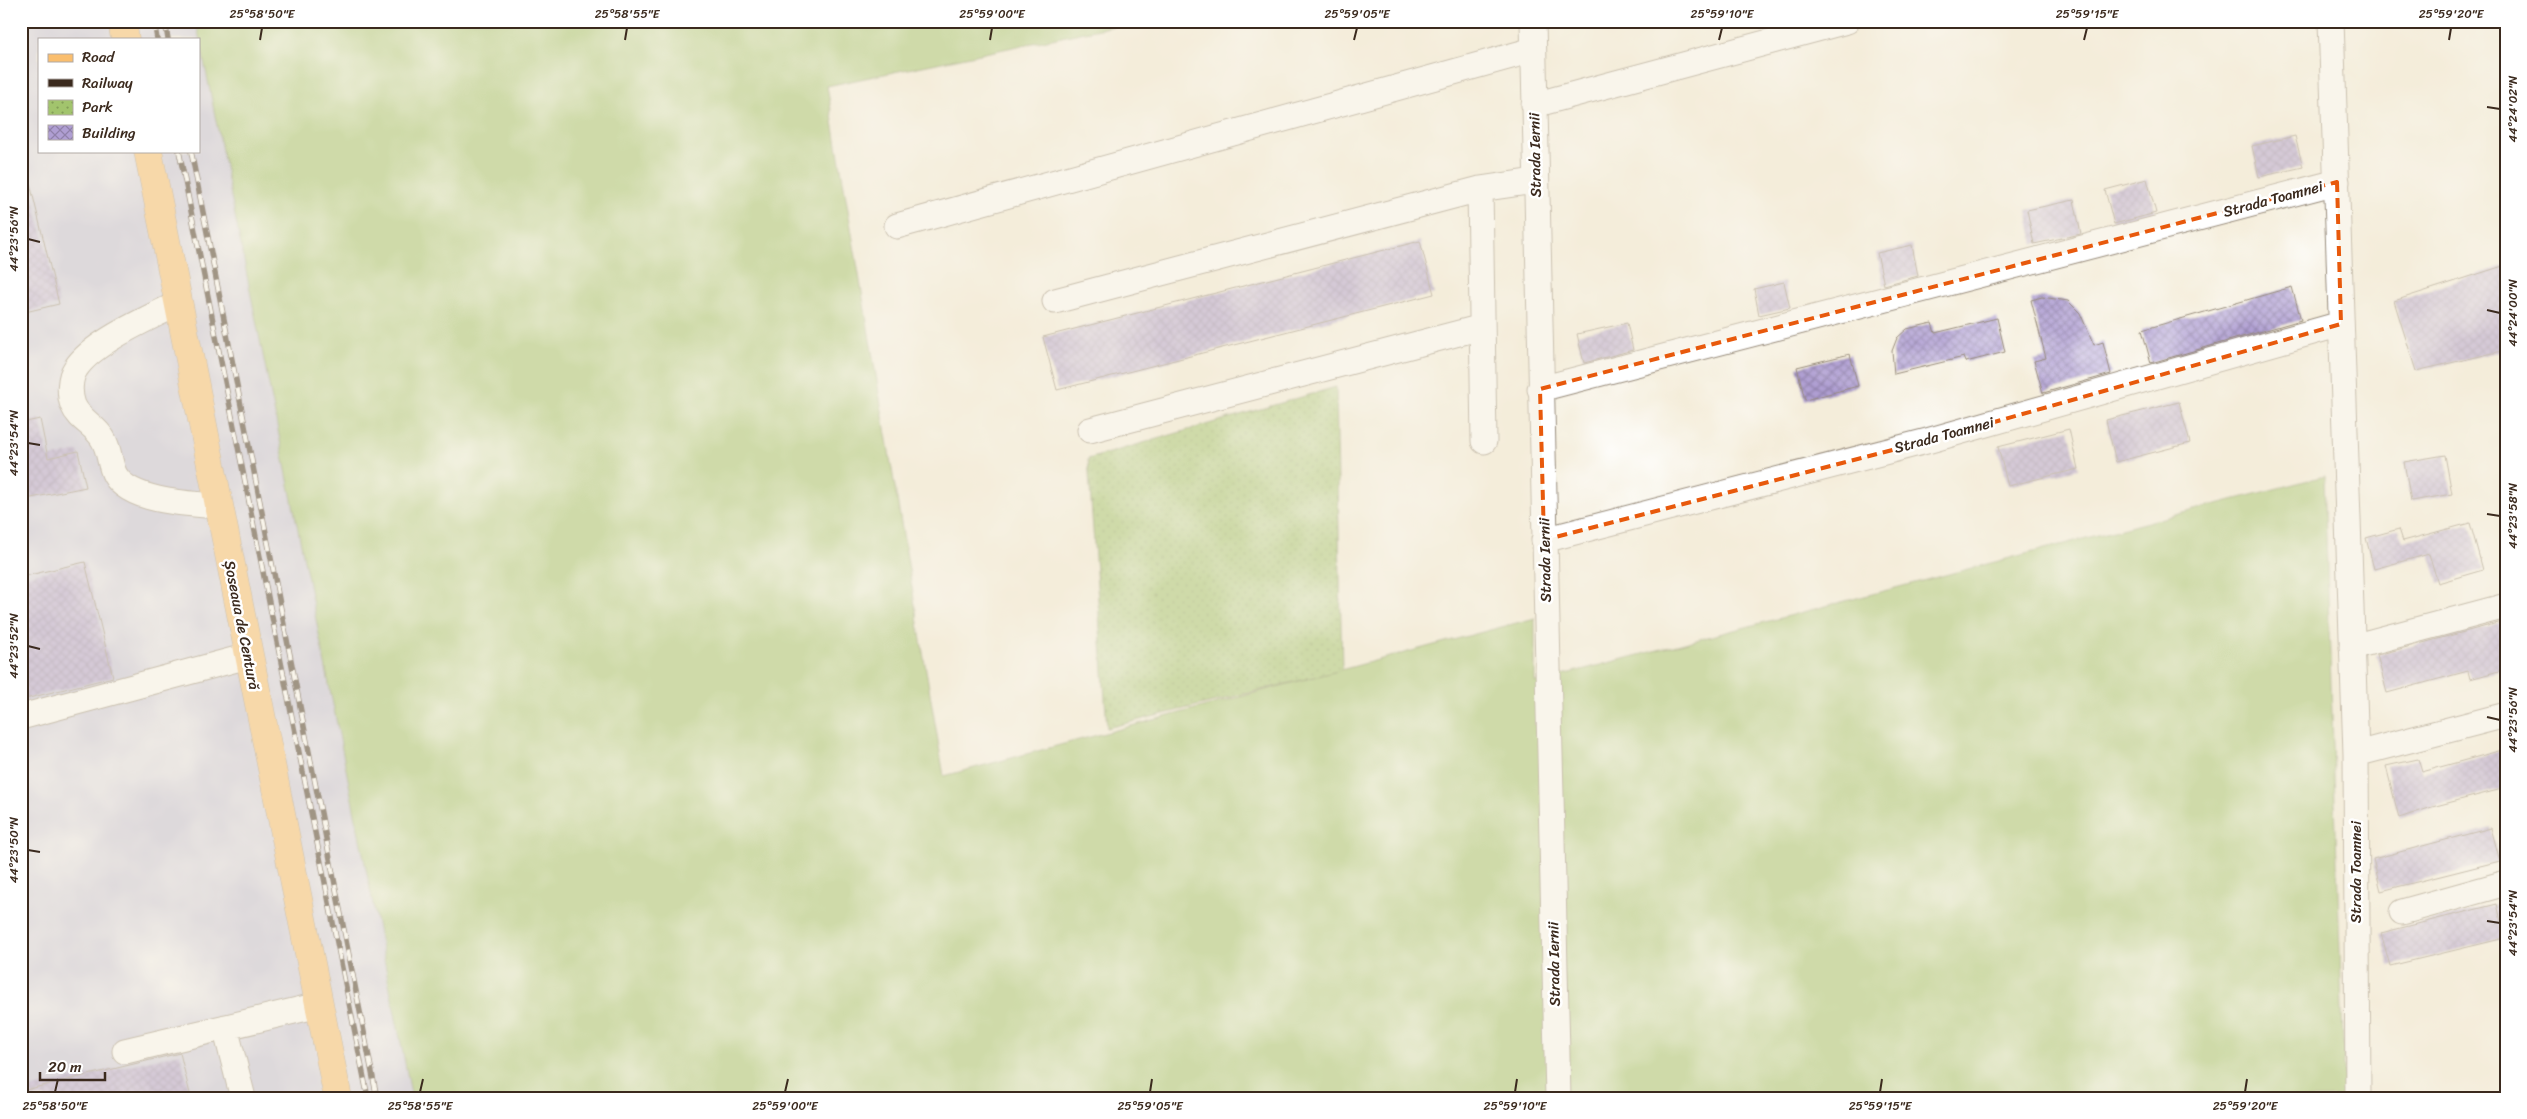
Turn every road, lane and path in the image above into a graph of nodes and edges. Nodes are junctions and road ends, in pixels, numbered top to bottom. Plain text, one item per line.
1 (122, 21) edge
2 (1533, 21) edge
3 (1847, 21) edge
4 (2331, 21) edge
5 (125, 38) edge
6 (1533, 50) junction
7 (1534, 105) junction
8 (148, 152) edge
9 (1535, 181) junction
10 (2337, 182) junction
11 (1480, 189) junction
12 (897, 226) dead end
13 (1055, 300) dead end
14 (178, 303) junction
15 (2341, 324) junction
16 (1482, 328) junction
17 (1540, 389) junction
18 (1090, 430) dead end
19 (1484, 441) dead end
20 (218, 506) junction
21 (1544, 540) junction
22 (2506, 606) edge
23 (2352, 647) junction
24 (248, 656) junction
25 (2506, 715) edge
26 (21, 716) edge
27 (2356, 754) junction
28 (2506, 883) edge
29 (2402, 912) dead end
30 (319, 1005) junction
31 (225, 1027) junction
32 (125, 1050) dead end
33 (243, 1098) edge
34 (338, 1098) edge
35 (1558, 1098) edge
36 (2358, 1098) edge

1 - 5 main road
2 - 6 street, Strada Iernii
3 - 7 street
4 - 10 street, Strada Toamnei
6 - 7 street, Strada Iernii
6 - 12 street
7 - 9 street, Strada Iernii
8 - 14 main road, Șoseaua de Centură
9 - 11 street
9 - 17 street, Strada Iernii
10 - 15 street, Strada Toamnei
10 - 17 street, Strada Toamnei
11 - 13 street
11 - 16 street
14 - 20 main road, Șoseaua de Centură
14 - 20 street
15 - 21 street, Strada Toamnei
15 - 23 street, Strada Toamnei
16 - 18 street
16 - 19 street
17 - 21 street, Strada Iernii
20 - 24 main road, Șoseaua de Centură
21 - 35 street, Strada Iernii
22 - 23 street
23 - 27 street, Strada Toamnei
24 - 26 street
24 - 30 main road, Șoseaua de Centură
25 - 27 street
27 - 36 street, Strada Toamnei
28 - 29 street
30 - 31 street
30 - 34 main road, Șoseaua de Centură
31 - 32 street
31 - 33 street

